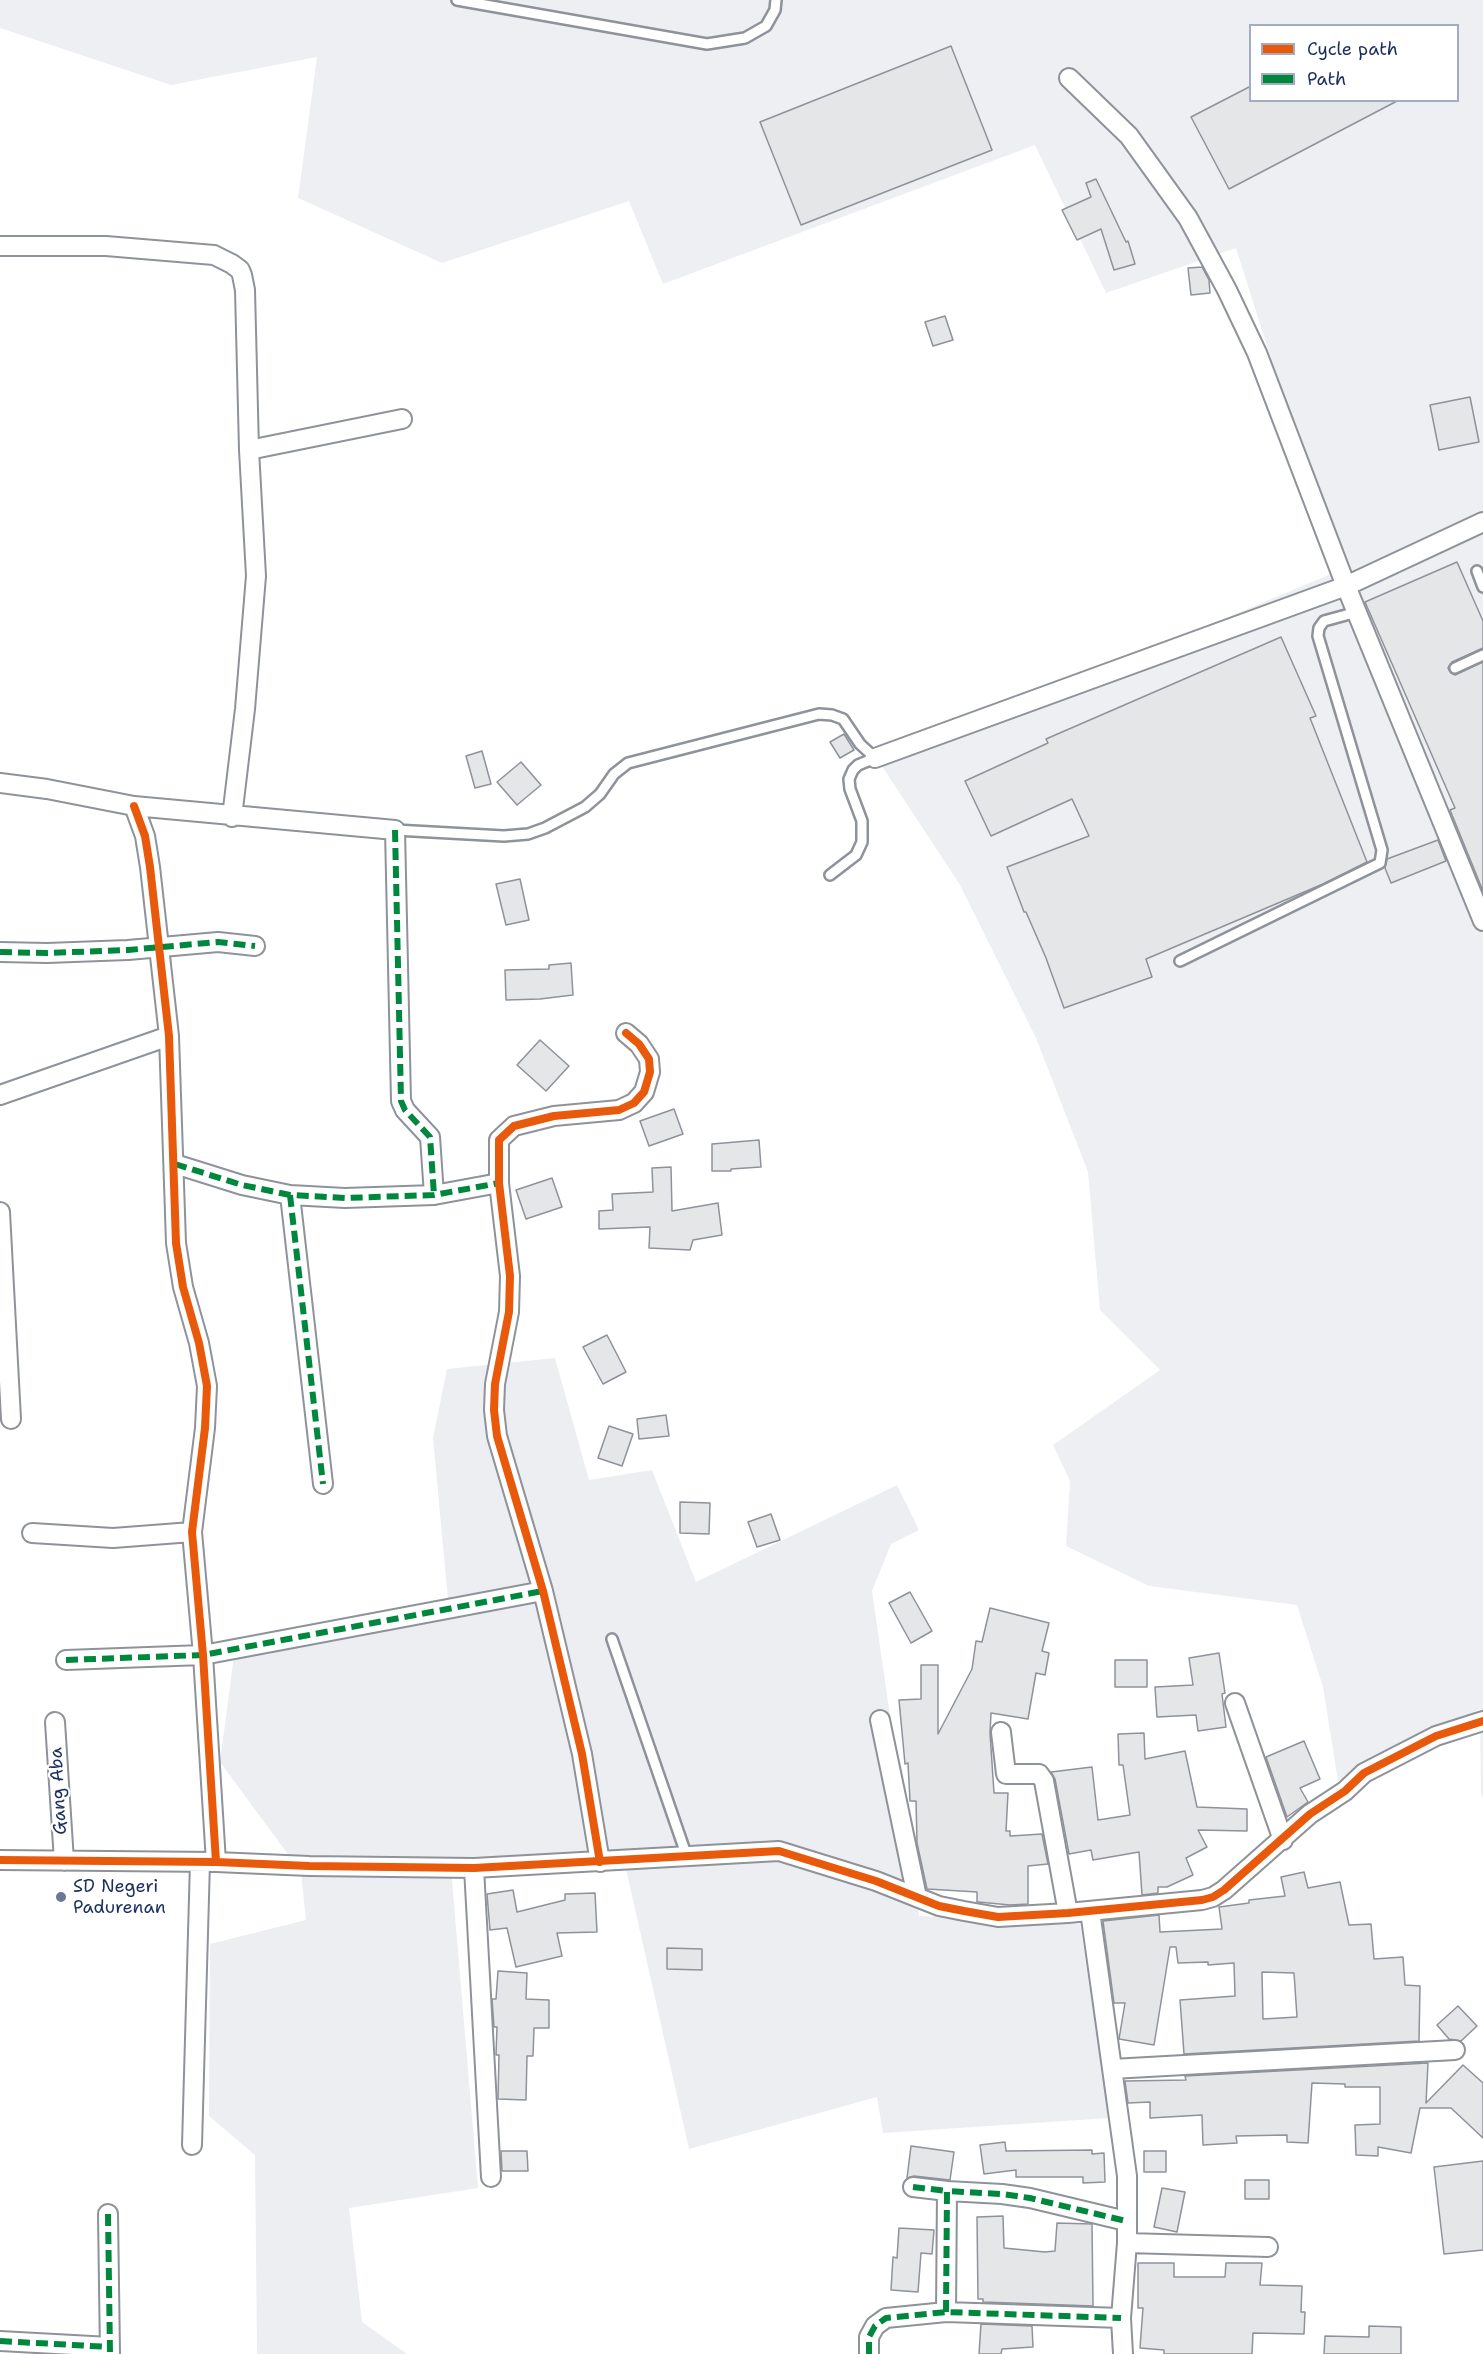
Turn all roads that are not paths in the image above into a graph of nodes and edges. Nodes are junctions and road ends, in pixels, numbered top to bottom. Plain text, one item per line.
1 (457, 0) edge
2 (776, 0) edge
3 (1069, 78) dead end
4 (0, 246) edge
5 (402, 419) dead end
6 (249, 450) junction
7 (1483, 522) edge
8 (1477, 571) dead end
9 (1346, 586) junction
10 (1483, 587) edge
11 (1357, 612) junction
12 (1483, 655) edge
13 (1455, 668) dead end
14 (875, 758) junction
15 (0, 783) edge
16 (134, 806) junction
17 (232, 817) junction
18 (395, 830) junction
19 (830, 875) dead end
20 (1478, 895) edge
21 (1483, 921) edge
22 (159, 946) junction
23 (255, 946) dead end
24 (0, 952) edge
25 (1180, 961) dead end
26 (626, 1033) dead end
27 (169, 1036) junction
28 (0, 1095) edge
29 (175, 1164) junction
30 (499, 1183) junction
31 (290, 1195) junction
32 (434, 1195) junction
33 (0, 1212) edge
34 (11, 1419) dead end
35 (323, 1484) dead end
36 (192, 1532) junction
37 (32, 1533) dead end
38 (543, 1591) junction
39 (612, 1640) dead end
40 (203, 1655) junction
41 (66, 1660) dead end
42 (1235, 1702) dead end
43 (880, 1720) dead end
44 (1483, 1721) edge
45 (55, 1722) dead end
46 (1001, 1732) dead end
47 (1283, 1840) junction
48 (686, 1854) junction
49 (0, 1860) edge
50 (64, 1861) junction
51 (208, 1862) junction
52 (600, 1862) junction
53 (474, 1868) junction
54 (917, 1898) junction
55 (1090, 1911) junction
56 (1068, 1913) junction
57 (1455, 2050) dead end
58 (1112, 2069) junction
59 (192, 2145) dead end
60 (490, 2177) dead end
61 (912, 2187) dead end
62 (947, 2191) junction
63 (108, 2214) dead end
64 (1126, 2221) junction
65 (1127, 2243) junction
66 (1268, 2247) dead end
67 (946, 2312) junction
68 (1121, 2318) junction
69 (0, 2341) edge
70 (110, 2350) edge
71 (869, 2354) edge
72 (1123, 2354) edge

1 - 2 lane
3 - 9 street
4 - 6 street
5 - 6 street
6 - 17 street
7 - 9 street
8 - 10 lane
9 - 11 street
9 - 14 street
11 - 20 street
11 - 25 lane
12 - 13 lane
14 - 18 lane
14 - 19 lane
15 - 16 street
16 - 17 street
16 - 22 street
17 - 18 street
18 - 32 street
20 - 21 street
22 - 23 street
22 - 24 street
22 - 27 street
26 - 30 street
27 - 28 street
27 - 29 street
29 - 31 street
29 - 36 street
30 - 32 street
30 - 38 street
31 - 32 street
31 - 35 street
33 - 34 street
36 - 37 street
36 - 40 street
38 - 40 street
38 - 52 street
39 - 48 lane
40 - 41 street
40 - 51 street
42 - 47 street
43 - 54 street
44 - 47 street
45 - 50 street, Gang Aba
46 - 56 street
47 - 55 street
48 - 52 street
48 - 54 street
49 - 50 street
50 - 51 street
51 - 53 street
51 - 59 street
52 - 53 street
53 - 60 street
54 - 56 street
55 - 56 street
55 - 58 street
57 - 58 street
58 - 64 street
61 - 62 street
62 - 64 street
62 - 67 street
63 - 70 street
64 - 65 street
65 - 66 street
65 - 68 street
67 - 68 street
67 - 71 street
68 - 72 street
69 - 70 street

